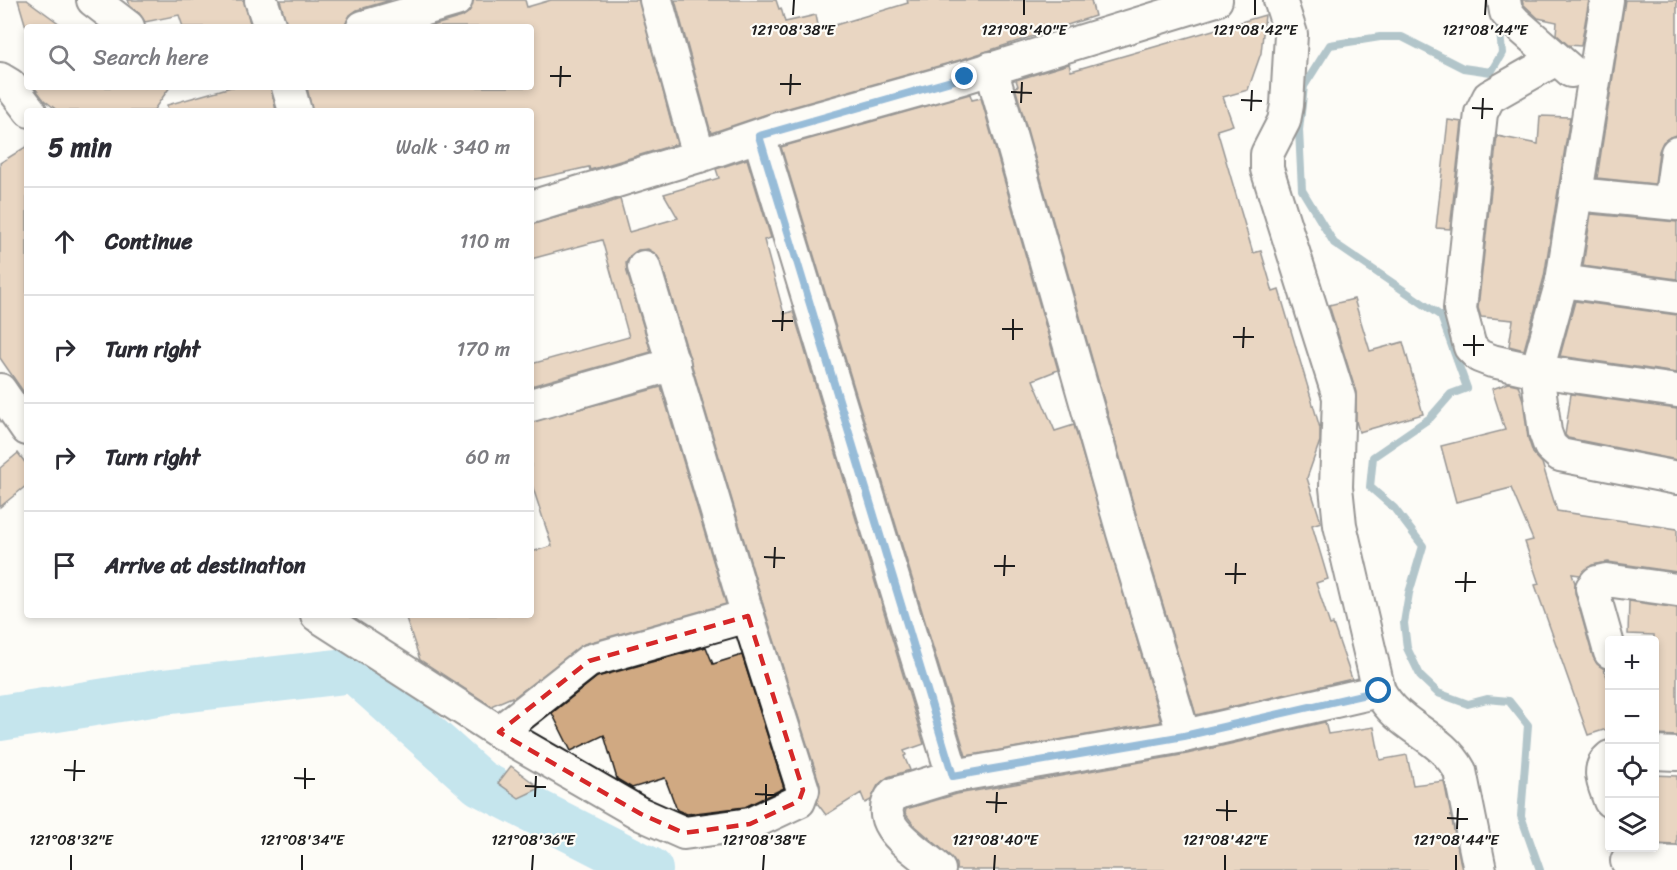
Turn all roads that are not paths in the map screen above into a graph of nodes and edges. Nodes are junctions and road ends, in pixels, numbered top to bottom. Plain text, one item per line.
1 (93, 0) edge
2 (261, 0) edge
3 (456, 0) edge
4 (656, 0) edge
5 (1216, 0) edge
6 (1280, 0) edge
7 (1504, 0) edge
8 (1607, 0) edge
9 (124, 24) edge
10 (269, 24) edge
11 (372, 24) edge
12 (1556, 59) junction
13 (991, 68) junction
14 (0, 79) edge
15 (1593, 88) junction
16 (289, 90) edge
17 (28, 108) edge
18 (294, 108) edge
19 (759, 136) junction
20 (1677, 153) edge
21 (699, 156) junction
22 (1576, 194) junction
23 (1673, 203) edge
24 (534, 206) edge
25 (644, 267) dead end
26 (1562, 281) junction
27 (1677, 297) edge
28 (674, 364) junction
29 (1537, 371) junction
30 (0, 390) edge
31 (1677, 391) edge
32 (534, 404) edge
33 (24, 425) edge
34 (1677, 477) edge
35 (1677, 590) edge
36 (748, 616) junction
37 (322, 618) edge
38 (1606, 636) edge
39 (1379, 691) junction
40 (499, 732) junction
41 (1184, 736) junction
42 (1659, 753) edge
43 (1677, 754) edge
44 (1605, 761) edge
45 (953, 776) junction
46 (1605, 784) edge
47 (1627, 860) edge
48 (1677, 863) edge
49 (939, 870) edge
50 (1480, 870) edge

1 - 9 street
2 - 10 street
3 - 11 street
4 - 21 street
5 - 13 street
6 - 39 street
7 - 12 street
8 - 15 street
12 - 15 street
12 - 29 street
13 - 19 street
13 - 41 street
14 - 17 street
15 - 22 street
16 - 18 street
19 - 21 street
19 - 45 street
20 - 23 street
21 - 24 street
22 - 23 street
22 - 26 street
25 - 28 street
26 - 27 street
26 - 29 street
28 - 32 street
28 - 36 street
29 - 31 street
29 - 34 street
30 - 33 street
35 - 38 street
36 - 40 street
36 - 40 street
37 - 40 street
39 - 41 street
39 - 50 street
41 - 45 street
42 - 43 street
44 - 46 street
45 - 49 street
47 - 48 street

